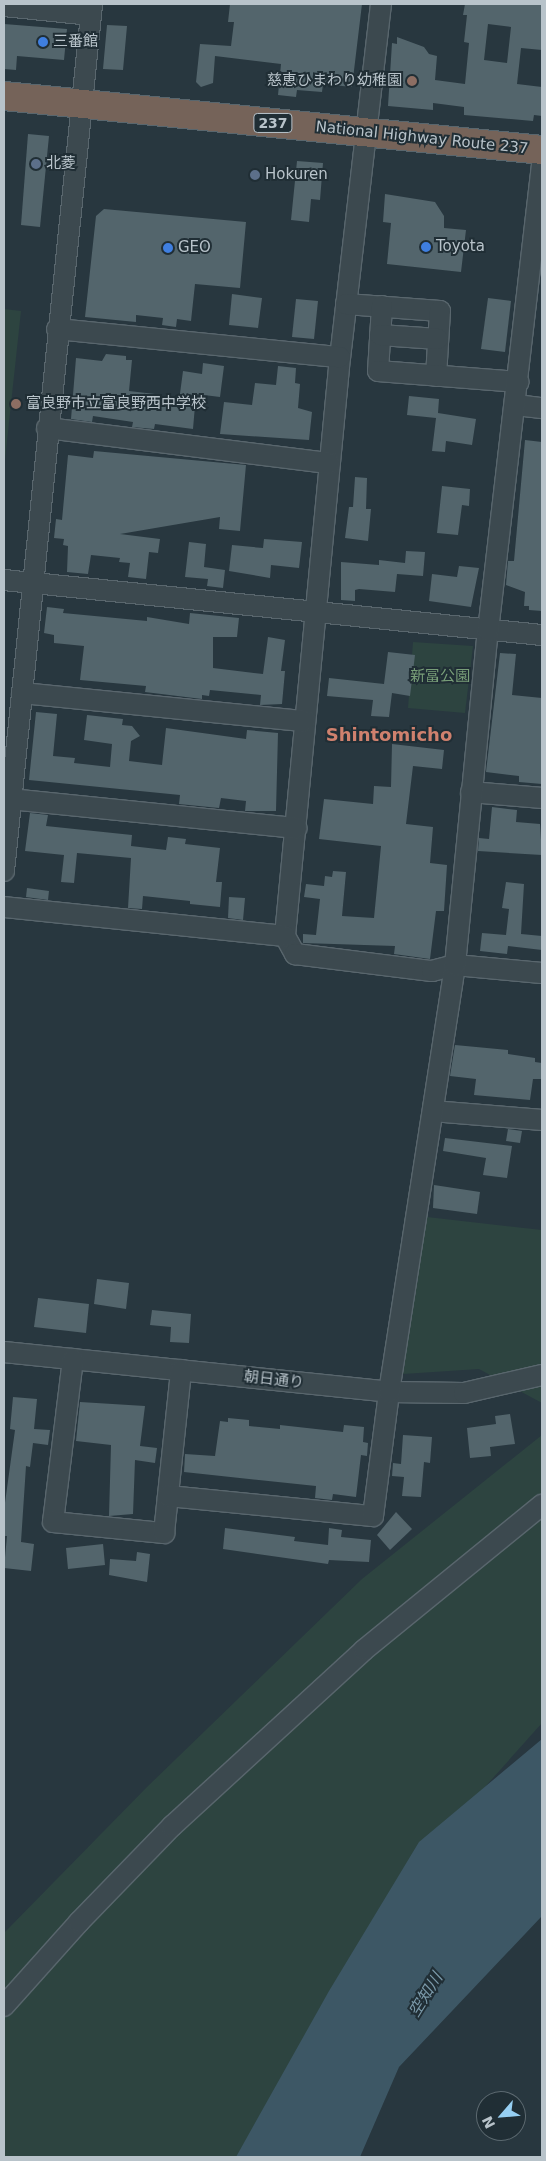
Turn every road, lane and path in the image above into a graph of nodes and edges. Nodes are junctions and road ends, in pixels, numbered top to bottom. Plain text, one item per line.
1 (381, 4) edge
2 (4, 6) edge
3 (92, 10) edge
4 (4, 96) edge
5 (82, 104) junction
6 (365, 133) junction
7 (542, 150) edge
8 (542, 166) edge
9 (540, 202) edge
10 (346, 304) junction
11 (382, 306) junction
12 (534, 327) edge
13 (57, 329) junction
14 (380, 335) junction
15 (438, 339) junction
16 (340, 357) junction
17 (436, 376) junction
18 (518, 382) junction
19 (516, 405) junction
20 (542, 408) edge
21 (47, 428) junction
22 (330, 463) junction
23 (4, 580) edge
24 (32, 583) junction
25 (314, 612) junction
26 (488, 630) junction
27 (542, 635) edge
28 (22, 693) junction
29 (305, 721) junction
30 (471, 792) junction
31 (542, 798) edge
32 (10, 799) junction
33 (297, 828) junction
34 (4, 871) edge
35 (4, 907) edge
36 (284, 936) junction
37 (454, 965) junction
38 (542, 973) edge
39 (433, 1111) junction
40 (542, 1120) edge
41 (4, 1352) edge
42 (73, 1359) junction
43 (181, 1370) junction
44 (542, 1375) edge
45 (389, 1392) junction
46 (168, 1496) junction
47 (542, 1505) edge
48 (4, 2006) edge

1 - 6 street
2 - 3 street
3 - 5 street
4 - 5 highway, National Highway Route 237 / 237
5 - 6 highway, National Highway Route 237 / 237
5 - 13 street
6 - 7 highway, National Highway Route 237 / 237
6 - 10 street
8 - 9 street
9 - 12 street
10 - 11 street
10 - 16 street
11 - 14 street
11 - 15 street
12 - 18 street
13 - 16 street
13 - 21 street
14 - 15 street
14 - 17 street
15 - 17 street
16 - 22 street
17 - 18 street
18 - 19 street
19 - 20 street
19 - 26 street
21 - 22 street
21 - 24 street
22 - 25 street
23 - 24 street
24 - 25 street
24 - 28 street
25 - 26 street
25 - 29 street
26 - 27 street
26 - 30 street
28 - 29 street
28 - 32 street
29 - 33 street
30 - 31 street
30 - 37 street
32 - 33 street
32 - 34 street
33 - 36 street
35 - 36 street
36 - 37 street
37 - 38 street
37 - 39 street
39 - 40 street
39 - 45 street
41 - 42 street, 朝日通り
42 - 43 street, 朝日通り
42 - 46 street
43 - 45 street, 朝日通り
43 - 46 street
44 - 45 street, 朝日通り
45 - 46 street
47 - 48 street

